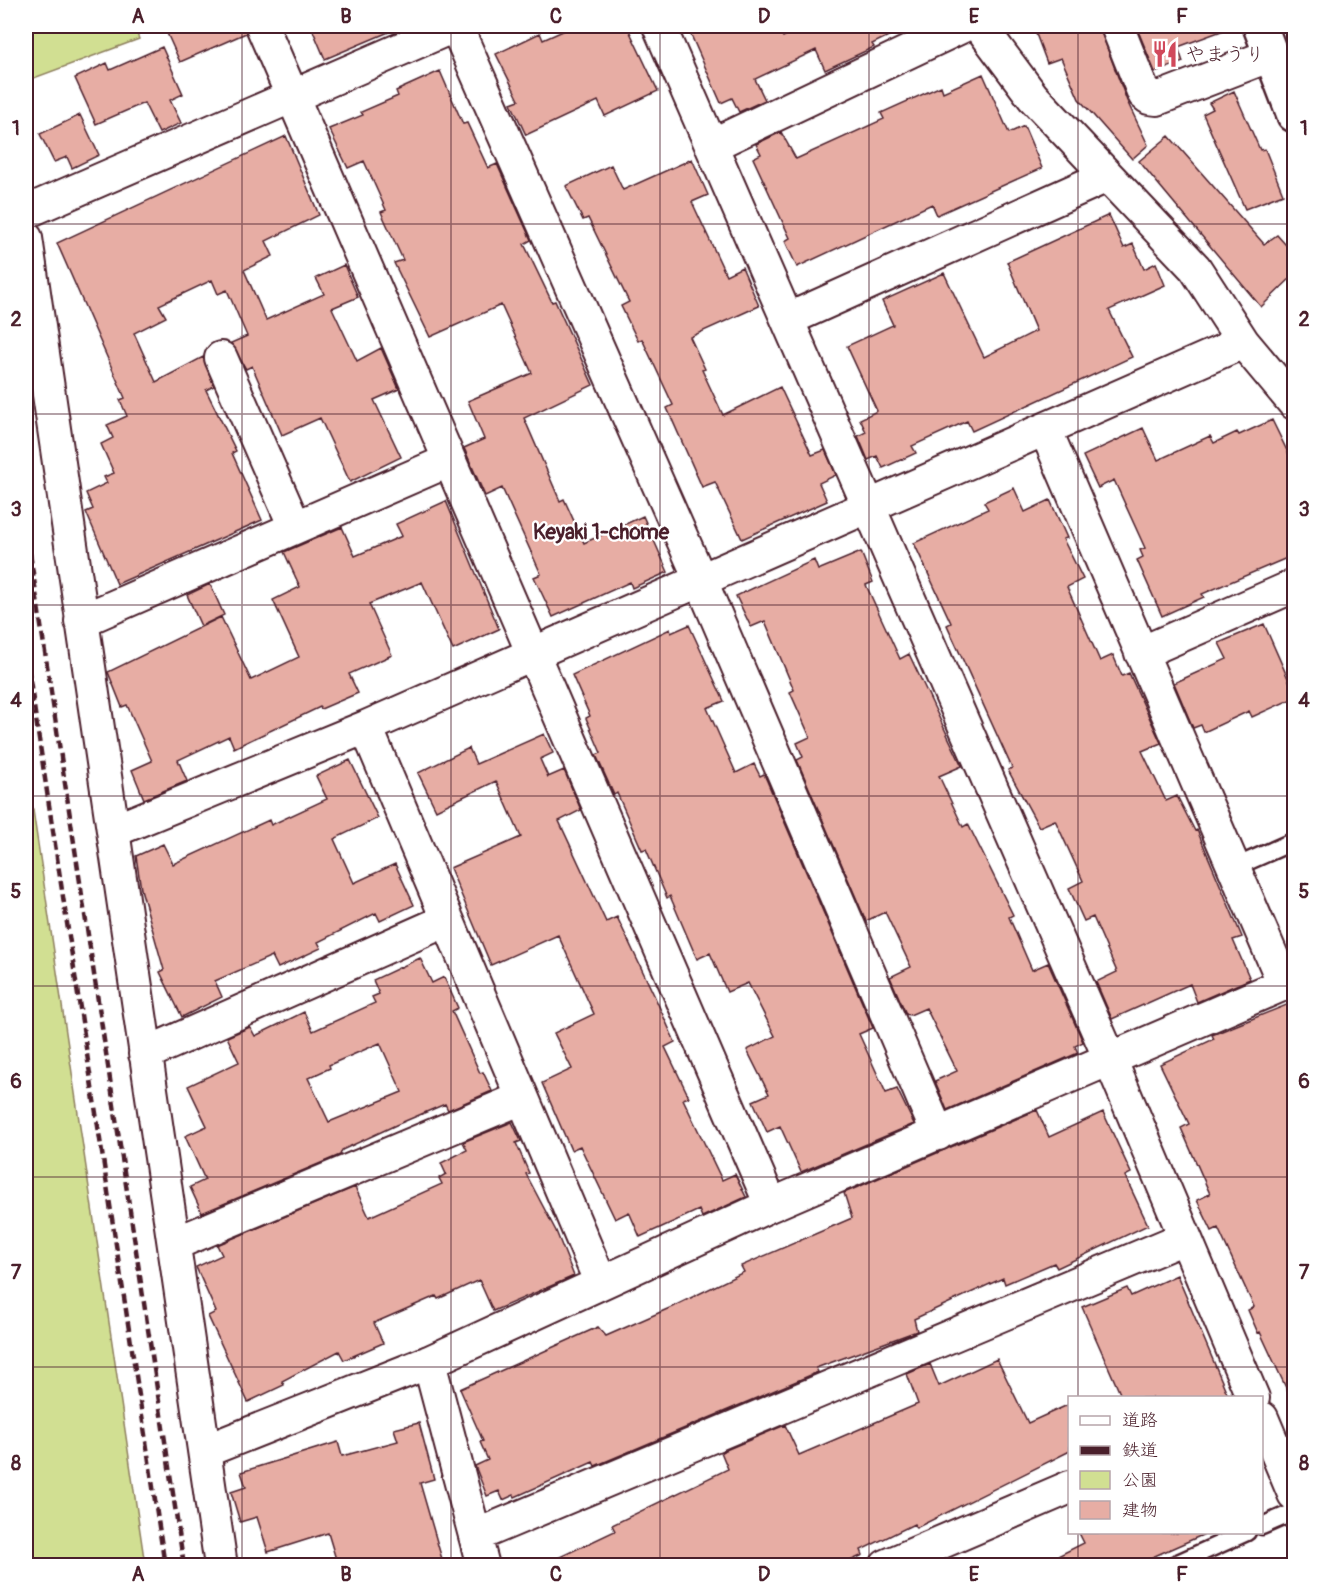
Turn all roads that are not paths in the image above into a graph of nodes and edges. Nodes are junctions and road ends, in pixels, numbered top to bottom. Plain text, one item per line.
1 (261, 26) edge
2 (455, 26) edge
3 (659, 26) edge
4 (963, 26) edge
5 (980, 26) edge
6 (1117, 26) edge
7 (1266, 40) edge
8 (292, 96) junction
9 (1294, 115) edge
10 (712, 146) junction
11 (1107, 176) junction
12 (26, 212) edge
13 (26, 238) edge
14 (789, 320) junction
15 (1244, 342) junction
16 (221, 358) dead end
17 (1294, 403) edge
18 (1046, 431) junction
19 (448, 461) junction
20 (869, 508) junction
21 (295, 527) junction
22 (701, 581) junction
23 (1294, 586) edge
24 (81, 621) junction
25 (1141, 653) junction
26 (532, 655) junction
27 (366, 727) junction
28 (113, 831) junction
29 (1294, 841) edge
30 (1233, 868) junction
31 (447, 920) junction
32 (145, 1054) junction
33 (1110, 1059) junction
34 (522, 1098) junction
35 (938, 1134) junction
36 (771, 1204) junction
37 (1184, 1238) junction
38 (174, 1244) junction
39 (600, 1281) junction
40 (429, 1362) junction
41 (1252, 1396) edge
42 (1263, 1420) edge
43 (205, 1451) junction
44 (1068, 1488) edge
45 (1294, 1494) edge
46 (1294, 1512) edge
47 (1263, 1526) edge
48 (1245, 1534) edge
49 (479, 1551) edge
50 (221, 1566) edge
51 (886, 1566) edge
52 (1171, 1566) edge

1 - 8 street
2 - 8 street
2 - 22 street
3 - 10 street
4 - 10 street
5 - 11 street
6 - 7 street
7 - 9 street
8 - 12 street
8 - 19 street
10 - 14 street
11 - 14 street
11 - 15 street
13 - 24 street
14 - 20 street
15 - 17 street
15 - 18 street
16 - 21 street
18 - 20 street
18 - 25 street
19 - 21 street
19 - 26 street
20 - 22 street
20 - 33 street
21 - 24 street
22 - 26 street
22 - 35 street
23 - 25 street
24 - 28 street
25 - 30 street
26 - 27 street
26 - 36 street
27 - 28 street
27 - 31 street
28 - 32 street
29 - 30 lane
30 - 33 street
31 - 32 street
31 - 34 street
32 - 38 street
33 - 35 street
33 - 37 street
34 - 38 street
34 - 39 street
35 - 36 street
36 - 39 street
37 - 41 street
37 - 49 street
38 - 43 street
39 - 40 street
40 - 43 street
40 - 49 street
42 - 45 street
43 - 50 street
44 - 51 street
46 - 47 lane
48 - 52 lane

